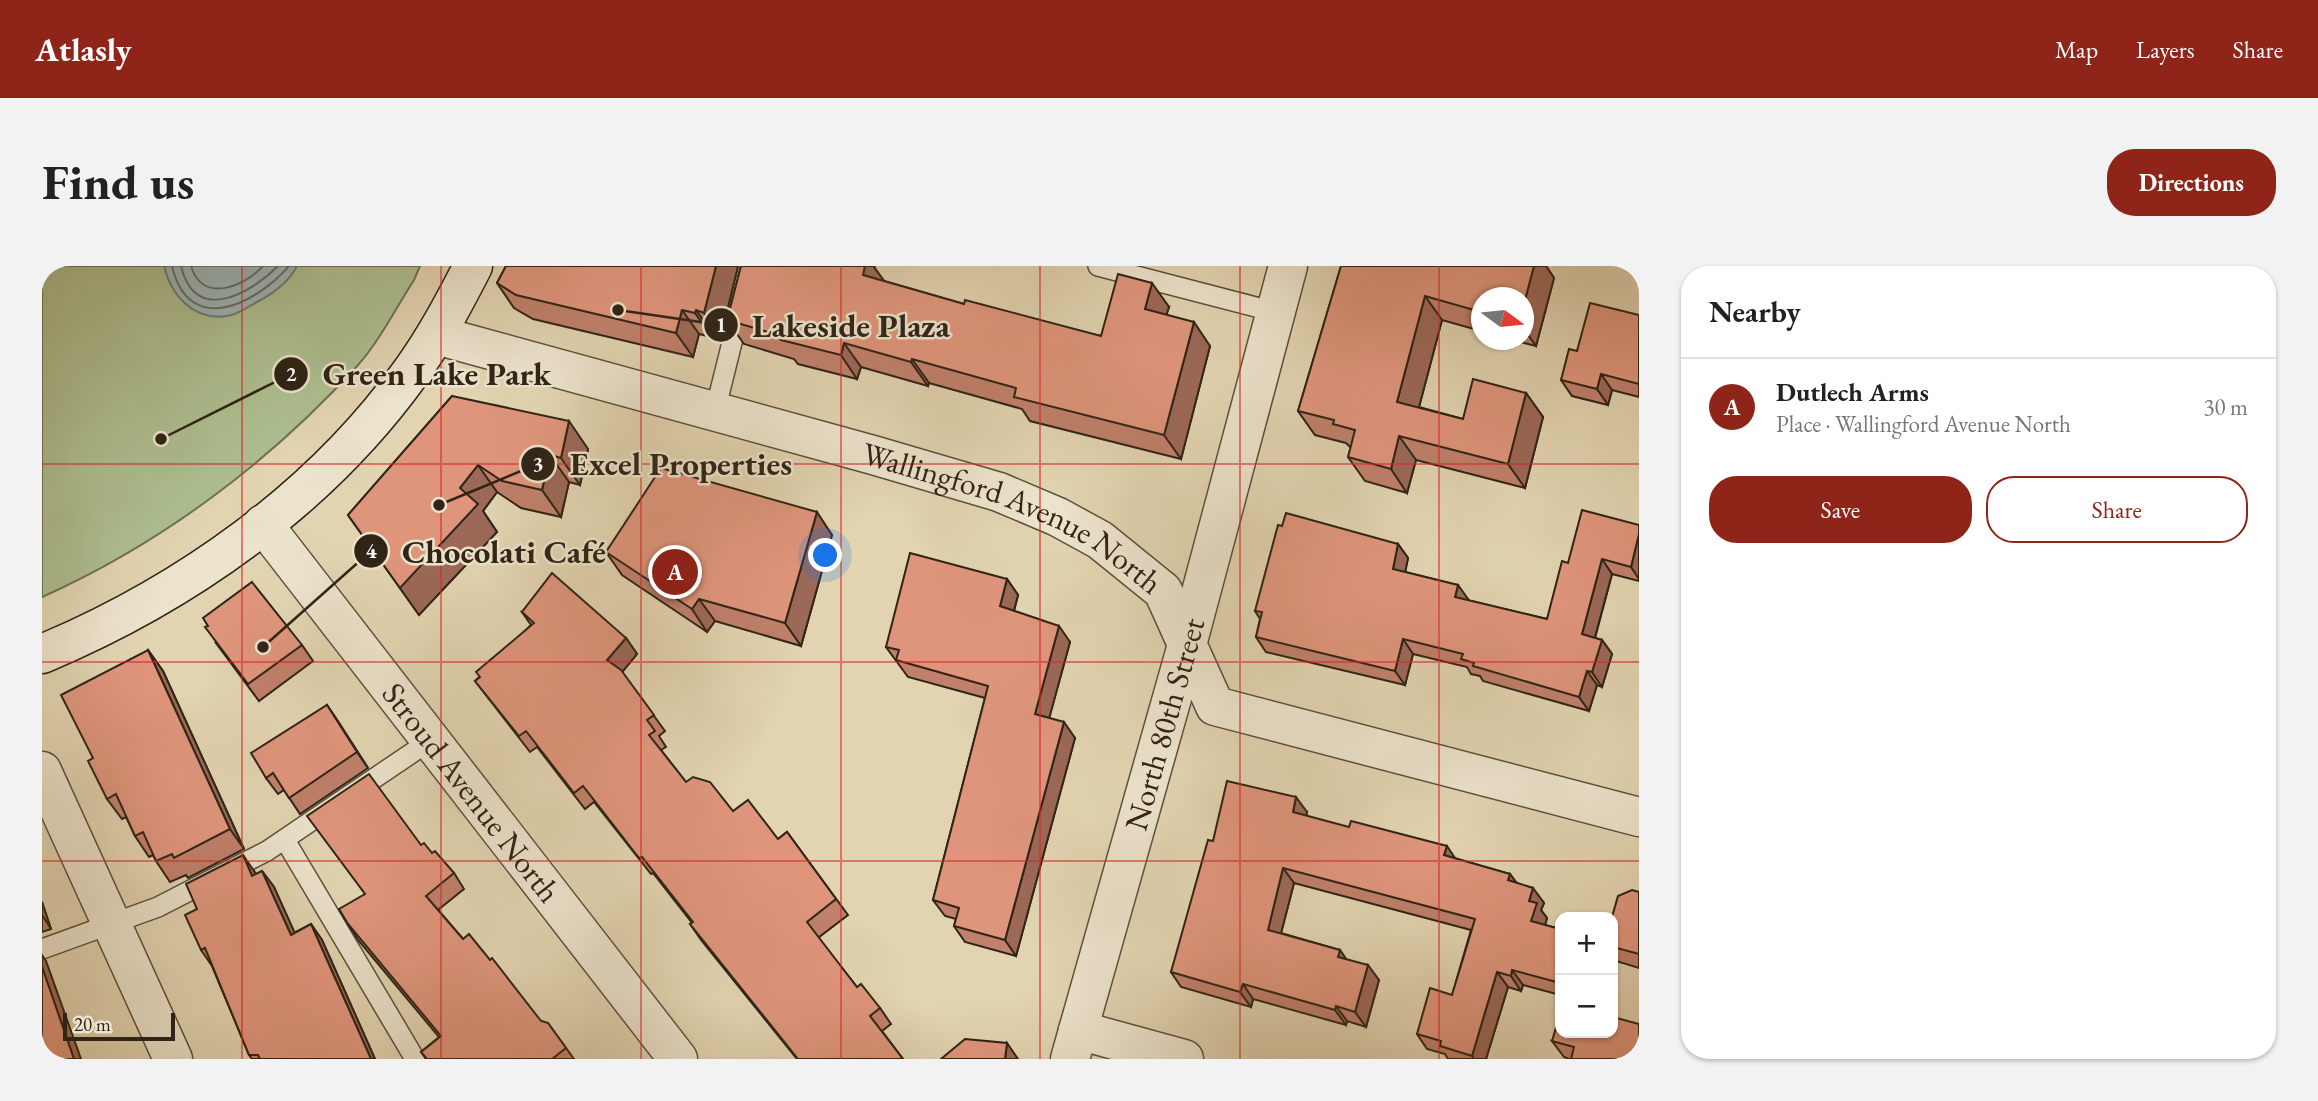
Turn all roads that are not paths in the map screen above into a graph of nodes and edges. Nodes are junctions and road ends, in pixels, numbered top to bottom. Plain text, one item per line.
1 (472, 266) edge
2 (751, 266) edge
3 (1098, 266) edge
4 (1288, 266) edge
5 (1275, 312) junction
6 (436, 335) junction
7 (715, 411) junction
8 (263, 524) junction
9 (1187, 645) junction
10 (42, 654) edge
11 (431, 740) junction
12 (42, 771) edge
13 (1639, 817) edge
14 (285, 840) junction
15 (112, 925) junction
16 (42, 949) edge
17 (1074, 1044) edge
18 (173, 1059) edge
19 (415, 1059) edge
20 (678, 1059) edge
21 (1184, 1059) edge

1 - 6 street
2 - 7 lane
3 - 5 lane
4 - 5 street, North 80th Street
5 - 9 street, North 80th Street
6 - 7 street, Wallingford Avenue North
6 - 8 street
7 - 9 street, Wallingford Avenue North
8 - 10 street
8 - 11 street, Stroud Avenue North
9 - 13 street, Wallingford Avenue North
9 - 17 street, North 80th Street
11 - 14 lane
11 - 20 street, Stroud Avenue North
12 - 15 street
14 - 15 lane
14 - 19 lane
15 - 16 lane
15 - 18 street
17 - 21 street

